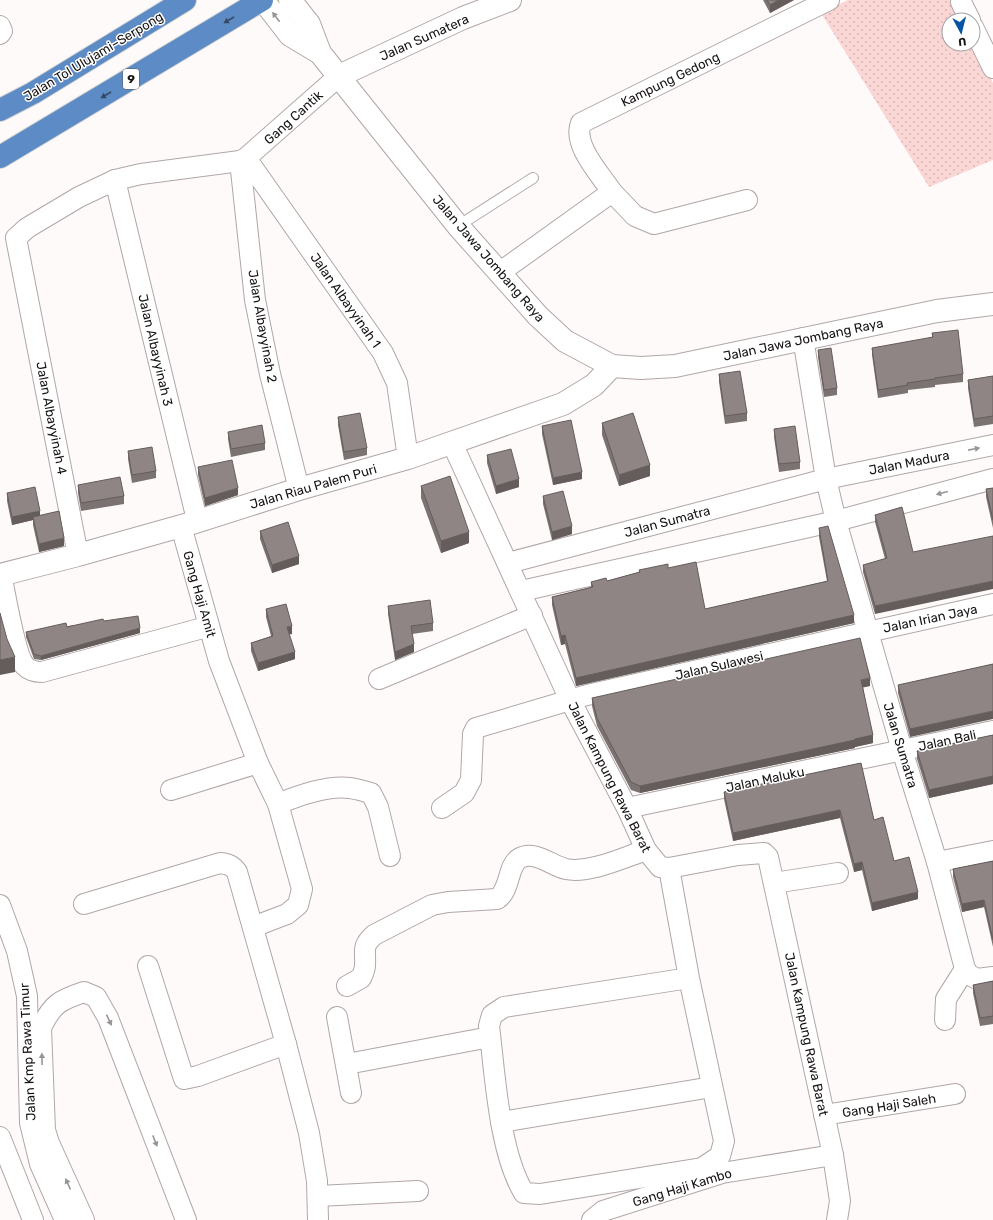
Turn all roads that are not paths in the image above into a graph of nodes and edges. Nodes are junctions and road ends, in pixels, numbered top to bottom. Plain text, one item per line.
1 (185, 0) edge
2 (263, 0) edge
3 (290, 0) edge
4 (510, 0) edge
5 (829, 0) edge
6 (966, 1) edge
7 (968, 12) edge
8 (0, 26) edge
9 (0, 34) edge
10 (981, 43) edge
11 (320, 53) junction
12 (993, 68) edge
13 (339, 76) junction
14 (0, 110) edge
15 (0, 157) edge
16 (243, 159) junction
17 (533, 178) dead end
18 (116, 180) junction
19 (612, 192) junction
20 (747, 200) dead end
21 (458, 226) junction
22 (499, 274) junction
23 (993, 304) edge
24 (803, 338) junction
25 (612, 366) junction
26 (452, 443) junction
27 (993, 445) edge
28 (408, 458) junction
29 (826, 479) junction
30 (993, 479) edge
31 (299, 489) junction
32 (836, 521) junction
33 (190, 523) junction
34 (78, 555) junction
35 (508, 563) junction
36 (1, 575) edge
37 (521, 591) junction
38 (993, 604) edge
39 (532, 614) junction
40 (199, 629) dead end
41 (867, 632) junction
42 (379, 679) dead end
43 (570, 700) junction
44 (993, 731) edge
45 (902, 750) junction
46 (258, 763) junction
47 (170, 790) dead end
48 (278, 804) junction
49 (442, 808) dead end
50 (628, 808) junction
51 (646, 850) junction
52 (993, 851) edge
53 (390, 856) dead end
54 (937, 862) junction
55 (669, 868) junction
56 (838, 873) dead end
57 (774, 883) junction
58 (84, 904) dead end
59 (0, 905) edge
60 (253, 927) junction
61 (148, 966) dead end
62 (965, 969) junction
63 (993, 977) edge
64 (689, 978) junction
65 (347, 986) dead end
66 (337, 1017) dead end
67 (945, 1020) dead end
68 (490, 1037) junction
69 (286, 1044) junction
70 (347, 1064) junction
71 (712, 1087) junction
72 (351, 1093) dead end
73 (954, 1094) dead end
74 (824, 1115) junction
75 (501, 1122) junction
76 (0, 1137) edge
77 (833, 1155) junction
78 (418, 1191) dead end
79 (318, 1196) junction
80 (597, 1216) edge
81 (34, 1220) edge
82 (65, 1220) edge
83 (84, 1220) edge
84 (186, 1220) edge
85 (318, 1220) edge
86 (837, 1220) edge

1 - 14 highway, Jalan Tol Ulujami–Serpong
11 -> 2 main road, Jalan Jawa Jombang Raya
2 -> 15 highway, 9
3 - 11 main road, Jalan Jawa Jombang Raya
4 - 13 main road, Jalan Sumatera
5 - 19 street, Kampung Gedong
6 - 7 street
8 - 9 street
10 - 12 street
11 - 13 main road, Jalan Jawa Jombang Raya
13 - 16 street, Gang Cantik
13 - 21 main road, Jalan Jawa Jombang Raya
16 - 18 street
16 - 28 street, Jalan Albayyinah 1
16 - 31 street, Jalan Albayyinah 2
17 - 21 lane
18 - 33 street, Jalan Albayyinah 3
18 - 34 street, Jalan Albayyinah 4
19 - 20 street, Kampung Gedong
19 - 22 street
21 - 22 main road, Jalan Jawa Jombang Raya
22 - 25 main road, Jalan Jawa Jombang Raya
23 - 24 main road, Jalan Jawa Jombang Raya
24 - 25 main road, Jalan Jawa Jombang Raya
24 - 29 street, Jalan Sumatra
25 - 26 main road, Jalan Riau Palem Puri
26 - 28 main road, Jalan Riau Palem Puri
26 - 35 street, Jalan Kampung Rawa Barat
29 -> 27 street, Jalan Madura
28 - 31 main road, Jalan Riau Palem Puri
29 - 32 street, Jalan Sumatra
29 - 35 street, Jalan Sumatra
30 -> 32 street
31 - 33 main road, Jalan Riau Palem Puri
32 - 37 street
32 - 41 street, Jalan Sumatra
33 - 34 main road, Jalan Riau Palem Puri
33 - 46 street, Gang Haji Amit
34 - 36 main road, Jalan Riau Palem Puri
35 - 37 street, Jalan Kampung Rawa Barat
36 - 40 street
37 - 39 street, Jalan Kampung Rawa Barat
38 - 41 street, Jalan Irian Jaya
39 - 42 street
39 - 43 street, Jalan Kampung Rawa Barat
41 - 43 street, Jalan Sulawesi
41 - 45 street, Jalan Sumatra
43 - 49 street
43 - 50 street, Jalan Kampung Rawa Barat
44 - 45 street, Jalan Bali
45 - 50 street, Jalan Maluku
45 - 54 street, Jalan Sumatra
46 - 47 street
46 - 48 street, Gang Haji Amit
48 - 53 street
48 - 60 street, Gang Haji Amit
50 - 51 street, Jalan Kampung Rawa Barat
51 - 55 street, Jalan Kampung Rawa Barat
51 - 65 street
52 - 54 street
54 - 62 street, Jalan Sumatra
55 - 57 street, Jalan Kampung Rawa Barat
55 - 64 street
56 - 57 street
57 - 74 street, Jalan Kampung Rawa Barat
58 - 60 street
59 - 82 street, Jalan Kmp Rawa Timur
60 - 69 street
61 - 69 street
62 - 63 street
62 - 67 street
64 - 68 street
64 - 71 street
66 - 70 street
68 - 70 street
68 - 75 street
69 - 79 street
70 - 72 street
71 - 75 street
71 - 75 street
73 - 74 street, Gang Haji Saleh
74 - 77 street, Jalan Kampung Rawa Barat
76 - 81 street
77 - 80 street, Gang Haji Kambo
77 - 86 street, Jalan Kampung Rawa Barat
78 - 79 street
79 - 85 street
83 -> 84 street

